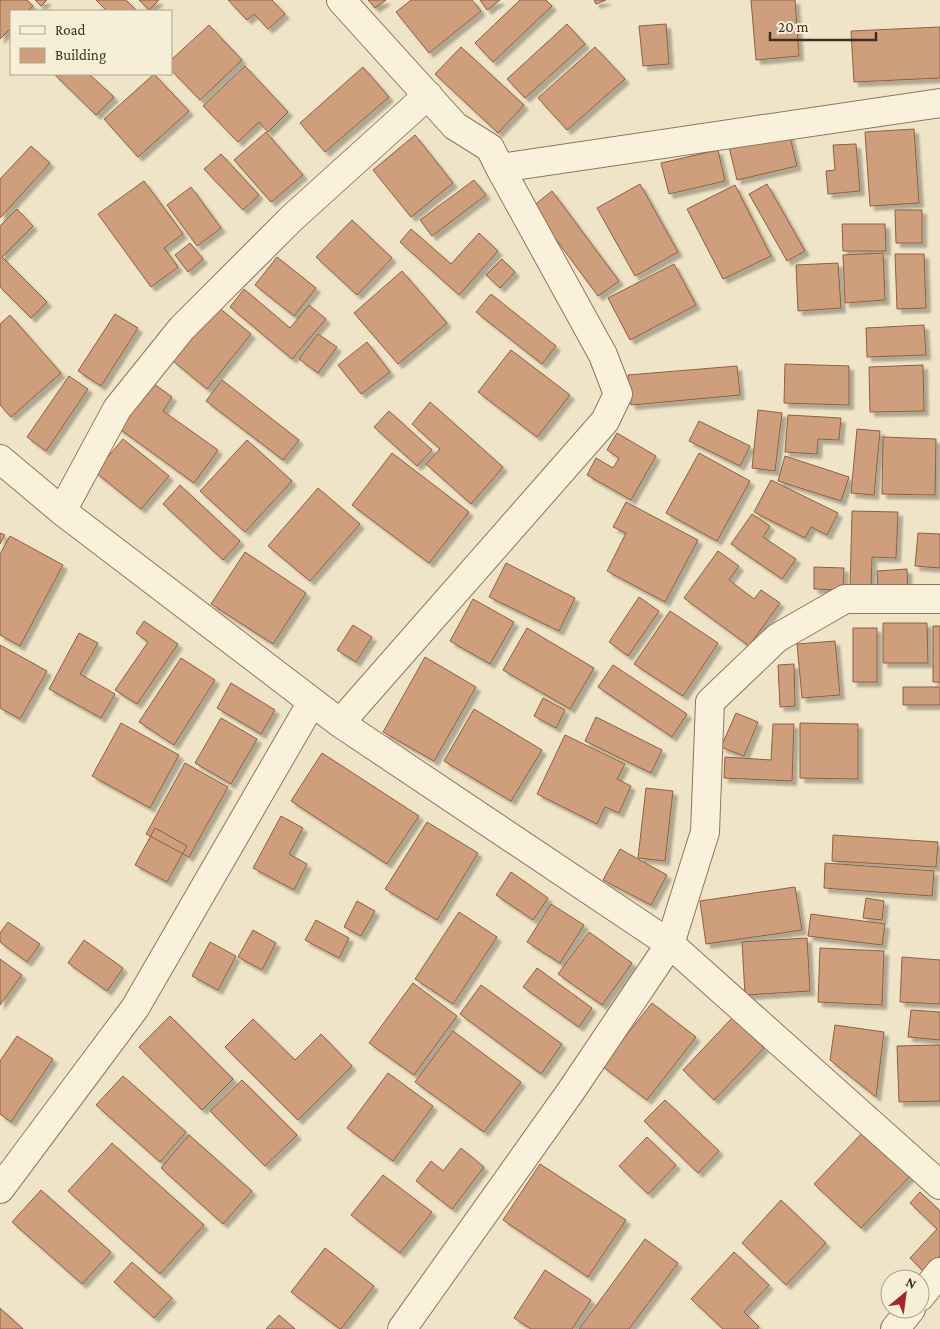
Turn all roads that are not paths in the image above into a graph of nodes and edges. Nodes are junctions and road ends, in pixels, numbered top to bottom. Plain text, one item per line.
1 (341, 0) edge
2 (428, 96) junction
3 (940, 103) edge
4 (500, 168) junction
5 (0, 459) edge
6 (62, 511) junction
7 (940, 598) edge
8 (312, 702) junction
9 (340, 723) junction
10 (670, 944) junction
11 (940, 1185) edge
12 (0, 1189) edge
13 (940, 1272) edge
14 (930, 1284) edge
15 (903, 1319) edge
16 (402, 1329) edge
17 (895, 1329) edge

1 - 2 street
2 - 4 street
2 - 6 street
3 - 4 street
4 - 9 street
5 - 6 street
6 - 8 street
7 - 10 street
8 - 9 street
8 - 12 street
9 - 10 street
10 - 11 street
10 - 16 street
13 - 14 street
15 - 17 street

